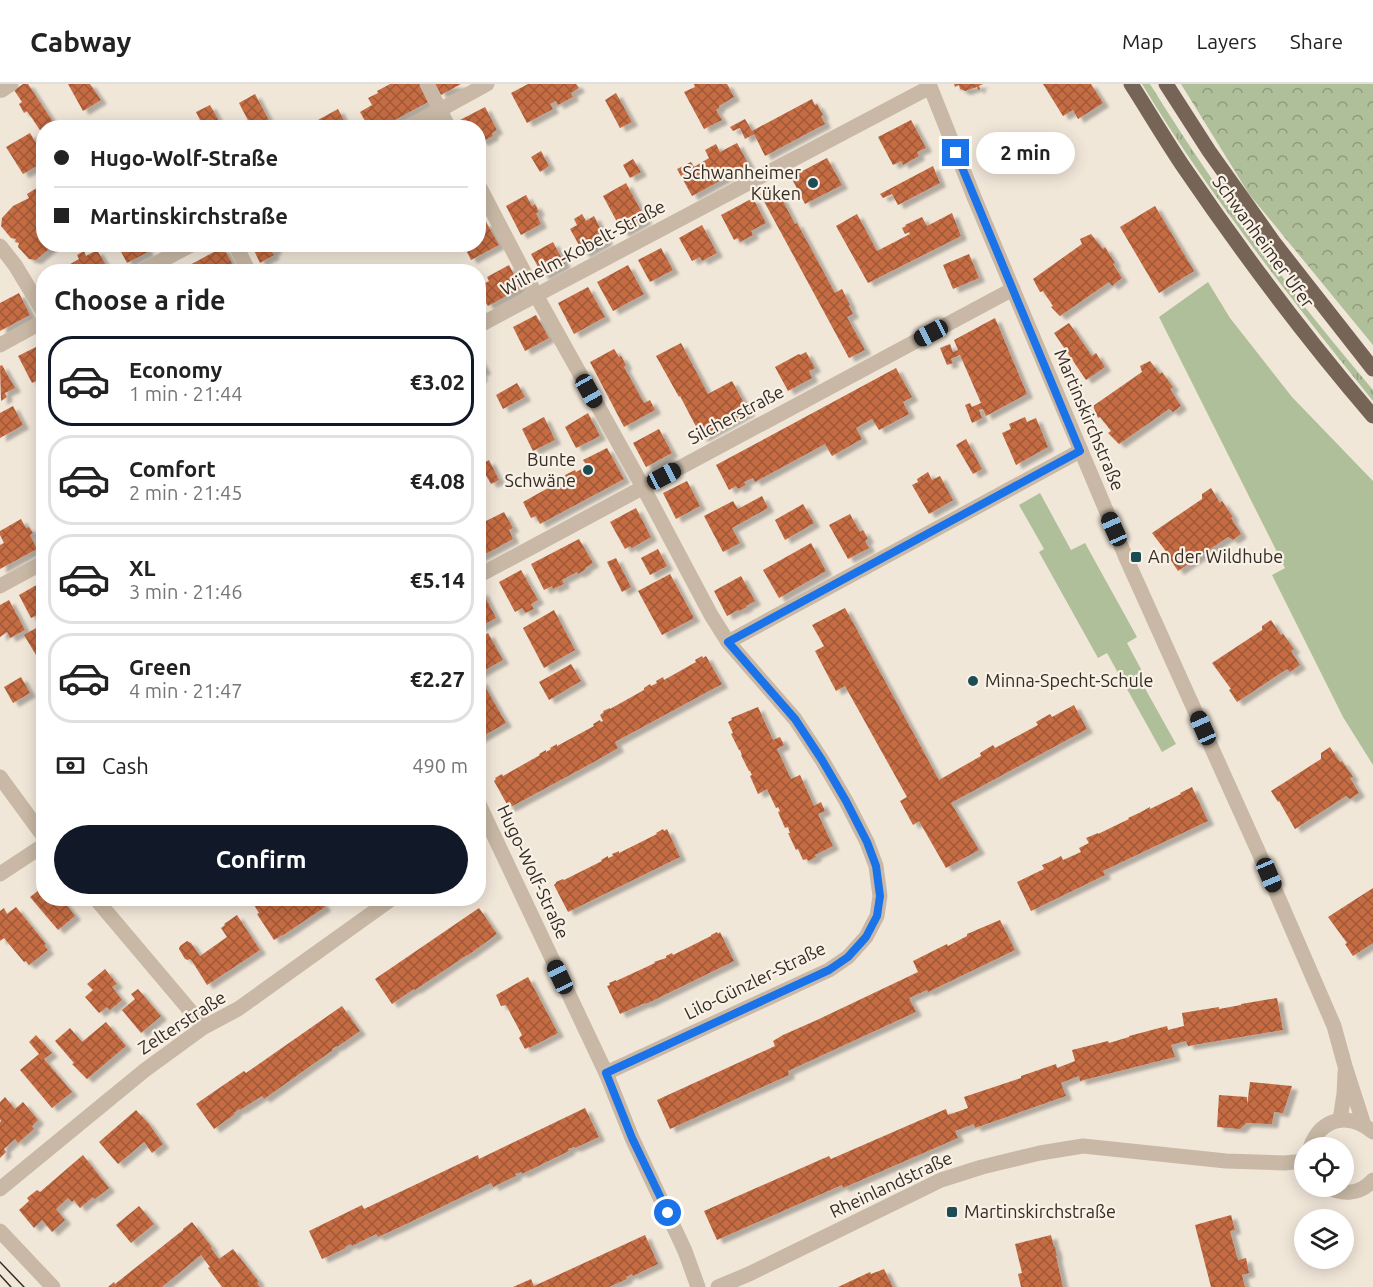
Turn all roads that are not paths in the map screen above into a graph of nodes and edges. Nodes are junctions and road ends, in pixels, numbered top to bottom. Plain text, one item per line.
1 (11, 84) edge
2 (427, 84) edge
3 (487, 84) edge
4 (1131, 84) edge
5 (1166, 84) edge
6 (929, 85) edge
7 (0, 88) edge
8 (440, 109) junction
9 (421, 120) edge
10 (445, 120) edge
11 (486, 199) edge
12 (0, 246) edge
13 (178, 252) edge
14 (155, 264) edge
15 (1013, 289) junction
16 (536, 295) junction
17 (36, 300) edge
18 (486, 322) edge
19 (36, 325) edge
20 (0, 345) edge
21 (1373, 369) edge
22 (1373, 416) edge
23 (1080, 451) junction
24 (643, 487) junction
25 (36, 566) edge
26 (486, 572) edge
27 (0, 586) edge
28 (728, 642) junction
29 (0, 777) edge
30 (36, 826) edge
31 (486, 837) edge
32 (36, 850) edge
33 (0, 874) edge
34 (102, 906) edge
35 (382, 906) edge
36 (204, 1027) junction
37 (1345, 1066) junction
38 (606, 1073) junction
39 (1340, 1120) junction
40 (1369, 1129) edge
41 (1315, 1137) edge
42 (1294, 1162) edge
43 (1373, 1180) edge
44 (0, 1189) edge
45 (1366, 1194) edge
46 (0, 1231) edge
47 (53, 1287) edge
48 (698, 1287) edge
49 (718, 1287) edge

1 - 7 street
2 - 8 street
3 - 8 street
4 - 22 main road, Schwanheimer Ufer
5 - 21 main road, Schwanheimer Ufer
6 - 15 street, Martinskirchstraße
6 - 16 street, Wilhelm-Kobelt-Straße
8 - 9 street
8 - 10 street
11 - 16 street, Lilo-Günzler-Straße
12 - 17 street
13 - 14 street
15 - 23 street, Martinskirchstraße
15 - 24 street, Silcherstraße
16 - 18 street, Wilhelm-Kobelt-Straße
16 - 24 street, Lilo-Günzler-Straße
19 - 20 street
23 - 28 street
23 - 37 street, Martinskirchstraße
24 - 26 street, Silcherstraße
24 - 28 street, Lilo-Günzler-Straße
25 - 27 street
28 - 38 street, Lilo-Günzler-Straße
29 - 30 street
31 - 38 street, Hugo-Wolf-Straße
32 - 33 street
34 - 36 street
35 - 36 street, Zelterstraße
36 - 44 street, Zelterstraße
37 - 39 street, Martinskirchstraße
37 - 40 street, Martinskirchstraße
38 - 48 street, Hugo-Wolf-Straße
39 - 40 street
39 - 41 street
42 - 49 street, Rheinlandstraße
43 - 45 street
46 - 47 street

